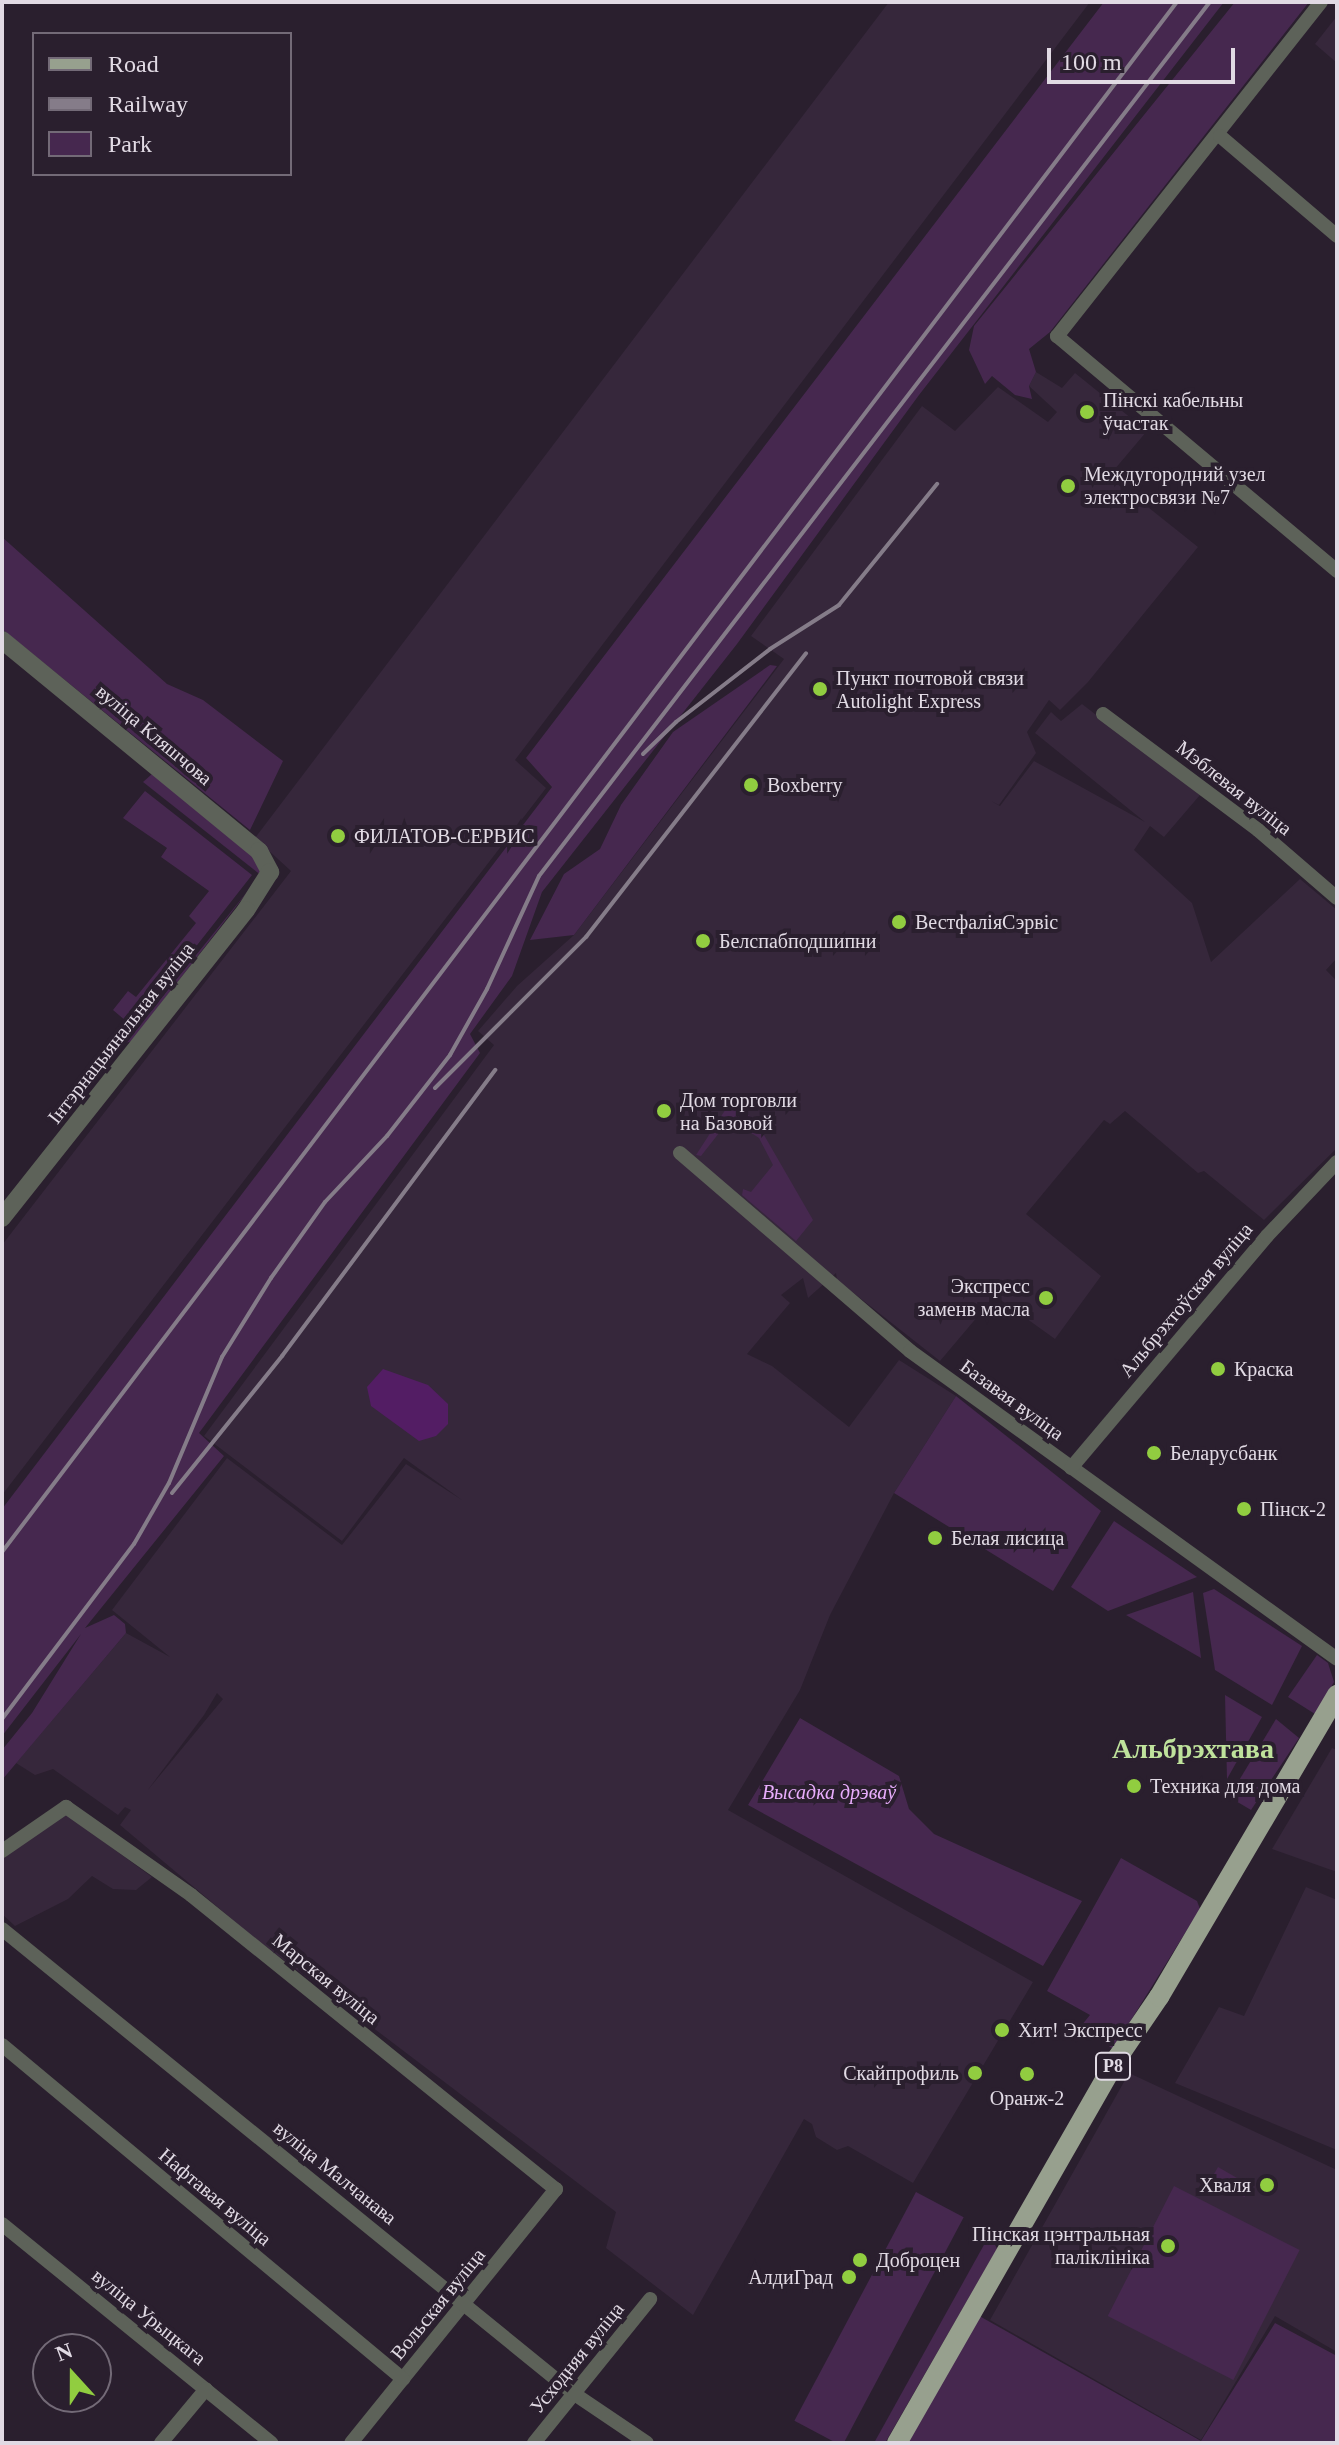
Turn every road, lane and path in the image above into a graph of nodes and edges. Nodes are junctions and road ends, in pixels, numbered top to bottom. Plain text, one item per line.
1 (1321, 2) edge
2 (1220, 136) junction
3 (1337, 236) edge
4 (1337, 571) edge
5 (2, 640) edge
6 (1103, 714) dead end
7 (270, 872) joint
8 (1337, 898) edge
9 (680, 1153) dead end
10 (1337, 1162) edge
11 (2, 1218) edge
12 (1071, 1468) junction
13 (1337, 1659) edge
14 (1337, 1695) edge
15 (1332, 1716) edge
16 (2, 1851) edge
17 (2, 1929) edge
18 (2, 2045) edge
19 (556, 2189) joint
20 (2, 2224) edge
21 (650, 2299) dead end
22 (464, 2303) junction
23 (403, 2379) junction
24 (206, 2389) junction
25 (573, 2393) junction
26 (161, 2443) edge
27 (271, 2443) edge
28 (351, 2443) edge
29 (534, 2443) edge
30 (647, 2443) edge
31 (897, 2443) edge

1 - 2 street
2 - 3 street
2 - 4 street
5 - 7 street, вуліца Кляшчова
6 - 8 street, Мэблевая вуліца
7 - 11 street, Інтэрнацыянальная вуліца
9 - 12 street, Базавая вуліца
10 - 12 street, Альбрэхтоўская вуліца
12 - 13 street, Базавая вуліца
14 - 15 main road, Р8
15 - 31 main road, Р8
16 - 19 street, Марская вуліца
17 - 22 street, вуліца Малчанава
18 - 23 street, Нафтавая вуліца
19 - 22 street, Вольская вуліца
20 - 24 street, вуліца Урыцкага
21 - 25 street, Усходняя вуліца
22 - 23 street, Вольская вуліца
22 - 25 street, вуліца Малчанава
23 - 28 street, Вольская вуліца
24 - 26 street
24 - 27 street, вуліца Урыцкага
25 - 29 street, Усходняя вуліца
25 - 30 street, вуліца Малчанава

